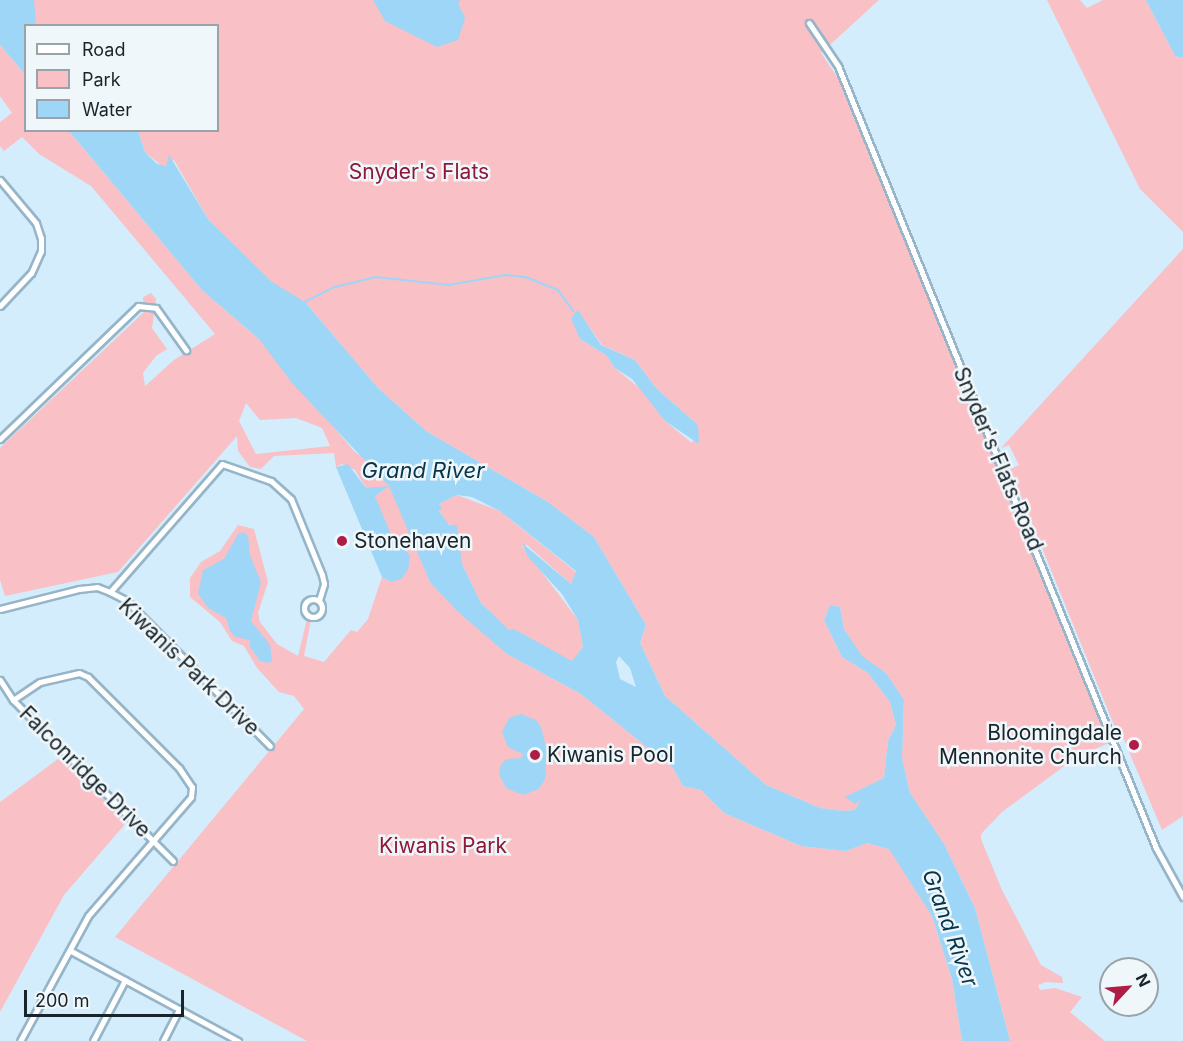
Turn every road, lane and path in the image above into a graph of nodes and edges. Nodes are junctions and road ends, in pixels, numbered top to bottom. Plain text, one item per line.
1 (809, 23) dead end
2 (0, 180) edge
3 (0, 306) edge
4 (186, 350) dead end
5 (0, 439) edge
6 (110, 592) junction
7 (318, 600) dead end
8 (0, 609) edge
9 (0, 680) edge
10 (13, 700) junction
11 (270, 746) dead end
12 (152, 840) junction
13 (173, 861) dead end
14 (1183, 897) edge
15 (71, 951) junction
16 (125, 980) junction
17 (179, 1009) junction
18 (20, 1041) edge
19 (93, 1041) edge
20 (163, 1041) edge
21 (238, 1041) edge

1 - 14 street, Snyder's Flats Road
2 - 3 street
4 - 5 street
6 - 7 street
6 - 8 street, Kiwanis Park Drive
6 - 11 street, Kiwanis Park Drive
9 - 10 street, Falconridge Drive
10 - 12 street, Falconridge Drive
10 - 12 street
12 - 13 street, Falconridge Drive
12 - 15 street
15 - 16 street
15 - 18 street
16 - 17 street
16 - 19 street
17 - 20 street
17 - 21 street

